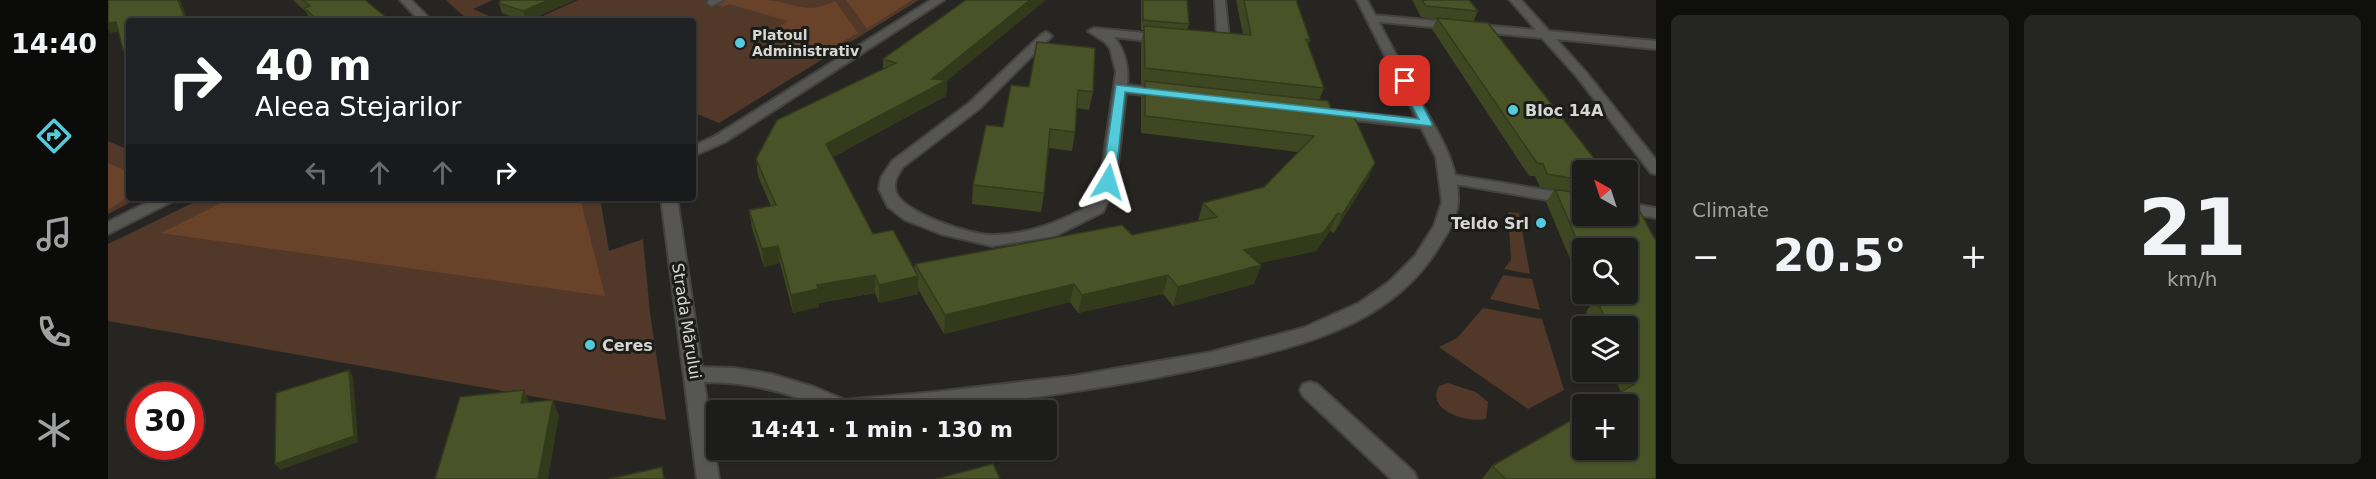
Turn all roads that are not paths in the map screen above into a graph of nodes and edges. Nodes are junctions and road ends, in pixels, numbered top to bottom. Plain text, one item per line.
1 (405, 0) edge
2 (939, 0) edge
3 (1220, 0) edge
4 (1362, 0) edge
5 (1515, 0) edge
6 (423, 18) edge
7 (1372, 18) junction
8 (1546, 35) junction
9 (1046, 36) dead end
10 (1656, 45) edge
11 (1120, 88) junction
12 (1177, 95) edge
13 (1314, 112) edge
14 (1426, 124) junction
15 (696, 151) edge
16 (1656, 170) edge
17 (1448, 179) junction
18 (1572, 199) edge
19 (162, 201) edge
20 (669, 201) edge
21 (1638, 210) edge
22 (1656, 213) edge
23 (108, 229) edge
24 (695, 374) junction
25 (1310, 390) dead end
26 (822, 400) edge
27 (928, 400) edge
28 (706, 428) edge
29 (709, 460) edge
30 (708, 479) edge
31 (1406, 479) edge

1 - 6 street
2 - 15 street
3 - 11 street
4 - 7 street
5 - 8 street
7 - 8 street
7 - 14 street
8 - 10 street
8 - 16 street
9 - 11 street
11 - 12 street
13 - 14 street
14 - 17 street
17 - 18 street
17 - 27 street
19 - 23 street
20 - 24 street, Strada Mărului
21 - 22 street
24 - 26 street
24 - 28 street, Strada Mărului
25 - 31 street
29 - 30 street, Strada Mărului

